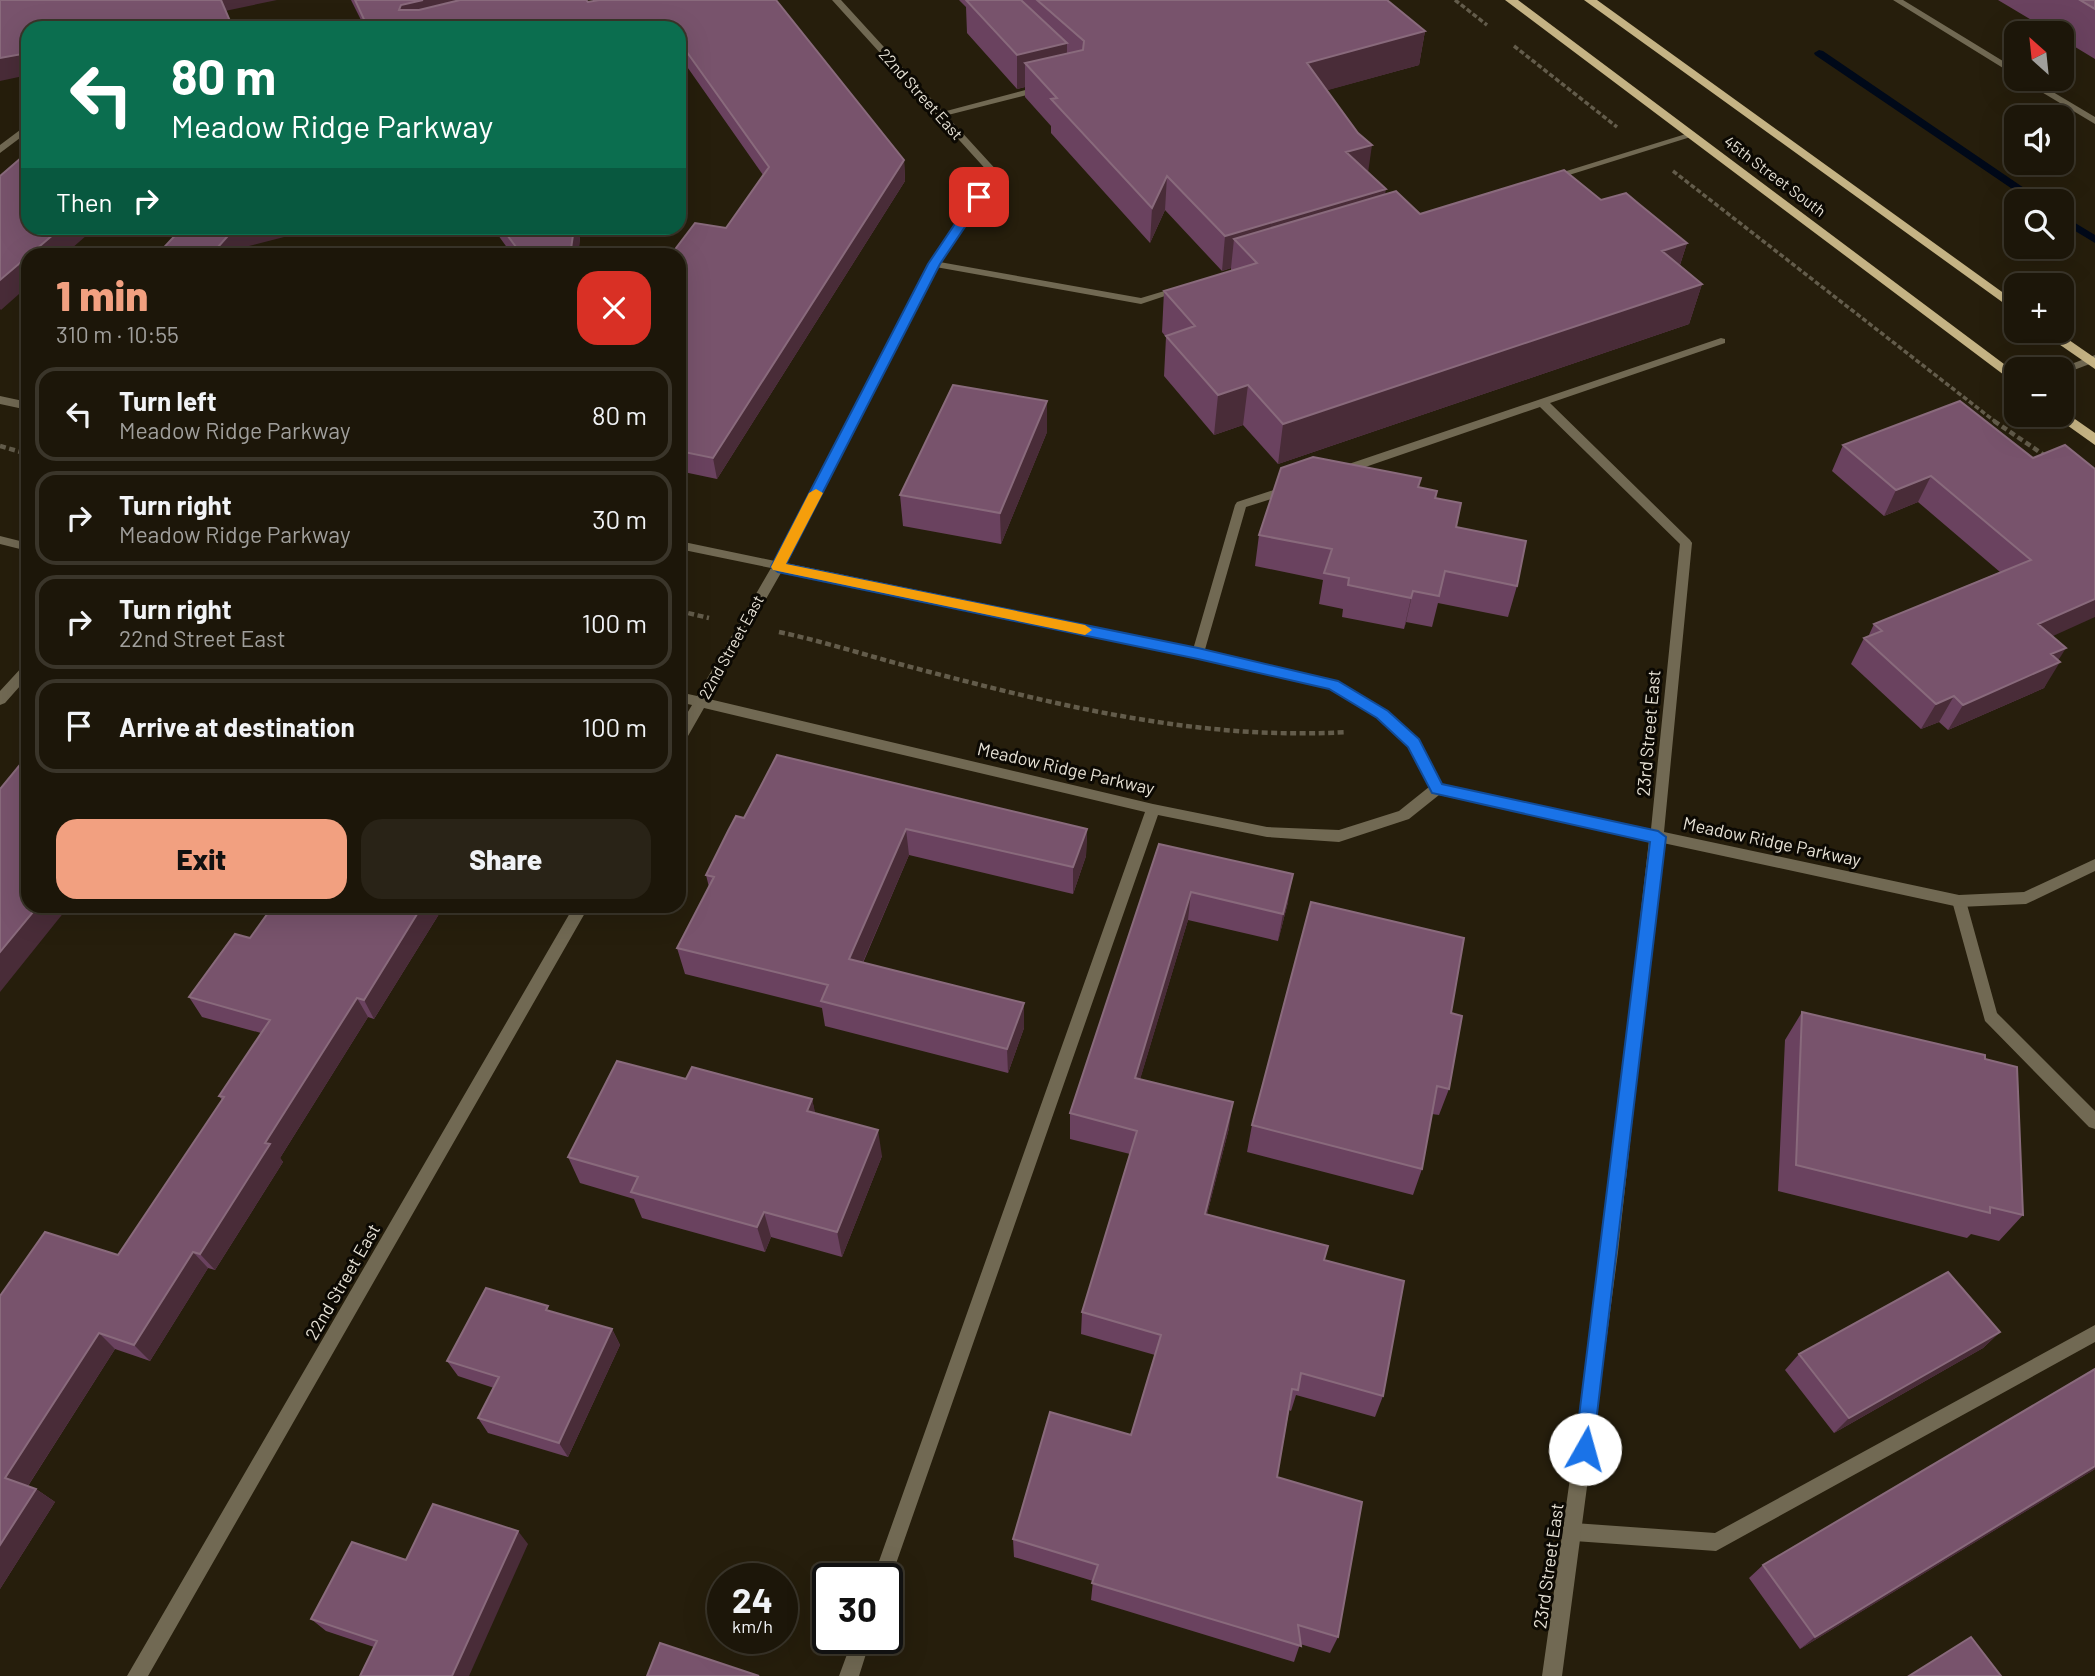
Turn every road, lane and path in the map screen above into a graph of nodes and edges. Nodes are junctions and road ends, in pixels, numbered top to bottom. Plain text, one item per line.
1 (836, 0) edge
2 (1455, 0) edge
3 (1511, 0) edge
4 (1590, 0) edge
5 (1897, 0) edge
6 (1497, 33) dead end
7 (1508, 41) dead end
8 (2004, 66) edge
9 (1053, 86) edge
10 (2045, 91) edge
11 (940, 114) junction
12 (2095, 121) edge
13 (21, 133) edge
14 (1692, 135) junction
15 (1645, 149) junction
16 (0, 150) edge
17 (1539, 181) edge
18 (934, 264) junction
19 (1194, 285) edge
20 (2004, 299) edge
21 (1721, 341) dead end
22 (2065, 343) edge
23 (2093, 361) edge
24 (2074, 367) edge
25 (2004, 371) edge
26 (0, 400) edge
27 (1542, 402) junction
28 (21, 404) edge
29 (2074, 424) edge
30 (2095, 440) edge
31 (0, 446) edge
32 (21, 452) edge
33 (2049, 458) edge
34 (1320, 478) edge
35 (1307, 483) edge
36 (0, 540) edge
37 (21, 545) edge
38 (686, 547) edge
39 (778, 567) junction
40 (686, 613) edge
41 (742, 626) junction
42 (1198, 653) junction
43 (21, 677) edge
44 (686, 699) edge
45 (0, 700) edge
46 (701, 702) junction
47 (1395, 726) junction
48 (686, 727) edge
49 (1437, 789) junction
50 (1153, 809) junction
51 (1658, 837) junction
52 (2095, 865) edge
53 (1959, 901) junction
54 (578, 913) edge
55 (2095, 1122) edge
56 (2095, 1333) edge
57 (1574, 1532) junction
58 (887, 1563) edge
59 (857, 1654) edge
60 (137, 1676) edge
61 (849, 1676) edge
62 (1552, 1676) edge

1 - 11 street, 22nd Street East
2 - 6 path
3 - 14 main road, 45th Street South
4 - 20 main road, 45th Street South
5 - 8 street
7 - 15 path
9 - 11 street
10 - 12 street
11 - 18 street, 22nd Street East
13 - 16 street
14 - 15 street
14 - 25 main road, 45th Street South
15 - 17 street
15 - 33 path
18 - 19 street
18 - 39 street, 22nd Street East
21 - 27 street
22 - 23 main road
23 - 24 street
26 - 28 street
27 - 34 street
27 - 51 street, 23rd Street East
29 - 30 main road
31 - 32 path
35 - 42 street
36 - 37 street
38 - 39 street
39 - 41 street, 22nd Street East
39 - 42 street
40 - 41 path
41 - 46 street, 22nd Street East
41 - 47 path
42 - 47 street
43 - 45 street
44 - 46 street, Meadow Ridge Parkway
46 - 48 street, 22nd Street East
46 - 50 street, Meadow Ridge Parkway
47 - 49 street
49 - 50 street, Meadow Ridge Parkway
49 - 51 street, Meadow Ridge Parkway
50 - 58 street
51 - 53 street, Meadow Ridge Parkway
51 - 57 street, 23rd Street East
52 - 53 street, Meadow Ridge Parkway
53 - 55 street
54 - 60 street, 22nd Street East
56 - 57 street
57 - 62 street, 23rd Street East
59 - 61 street

